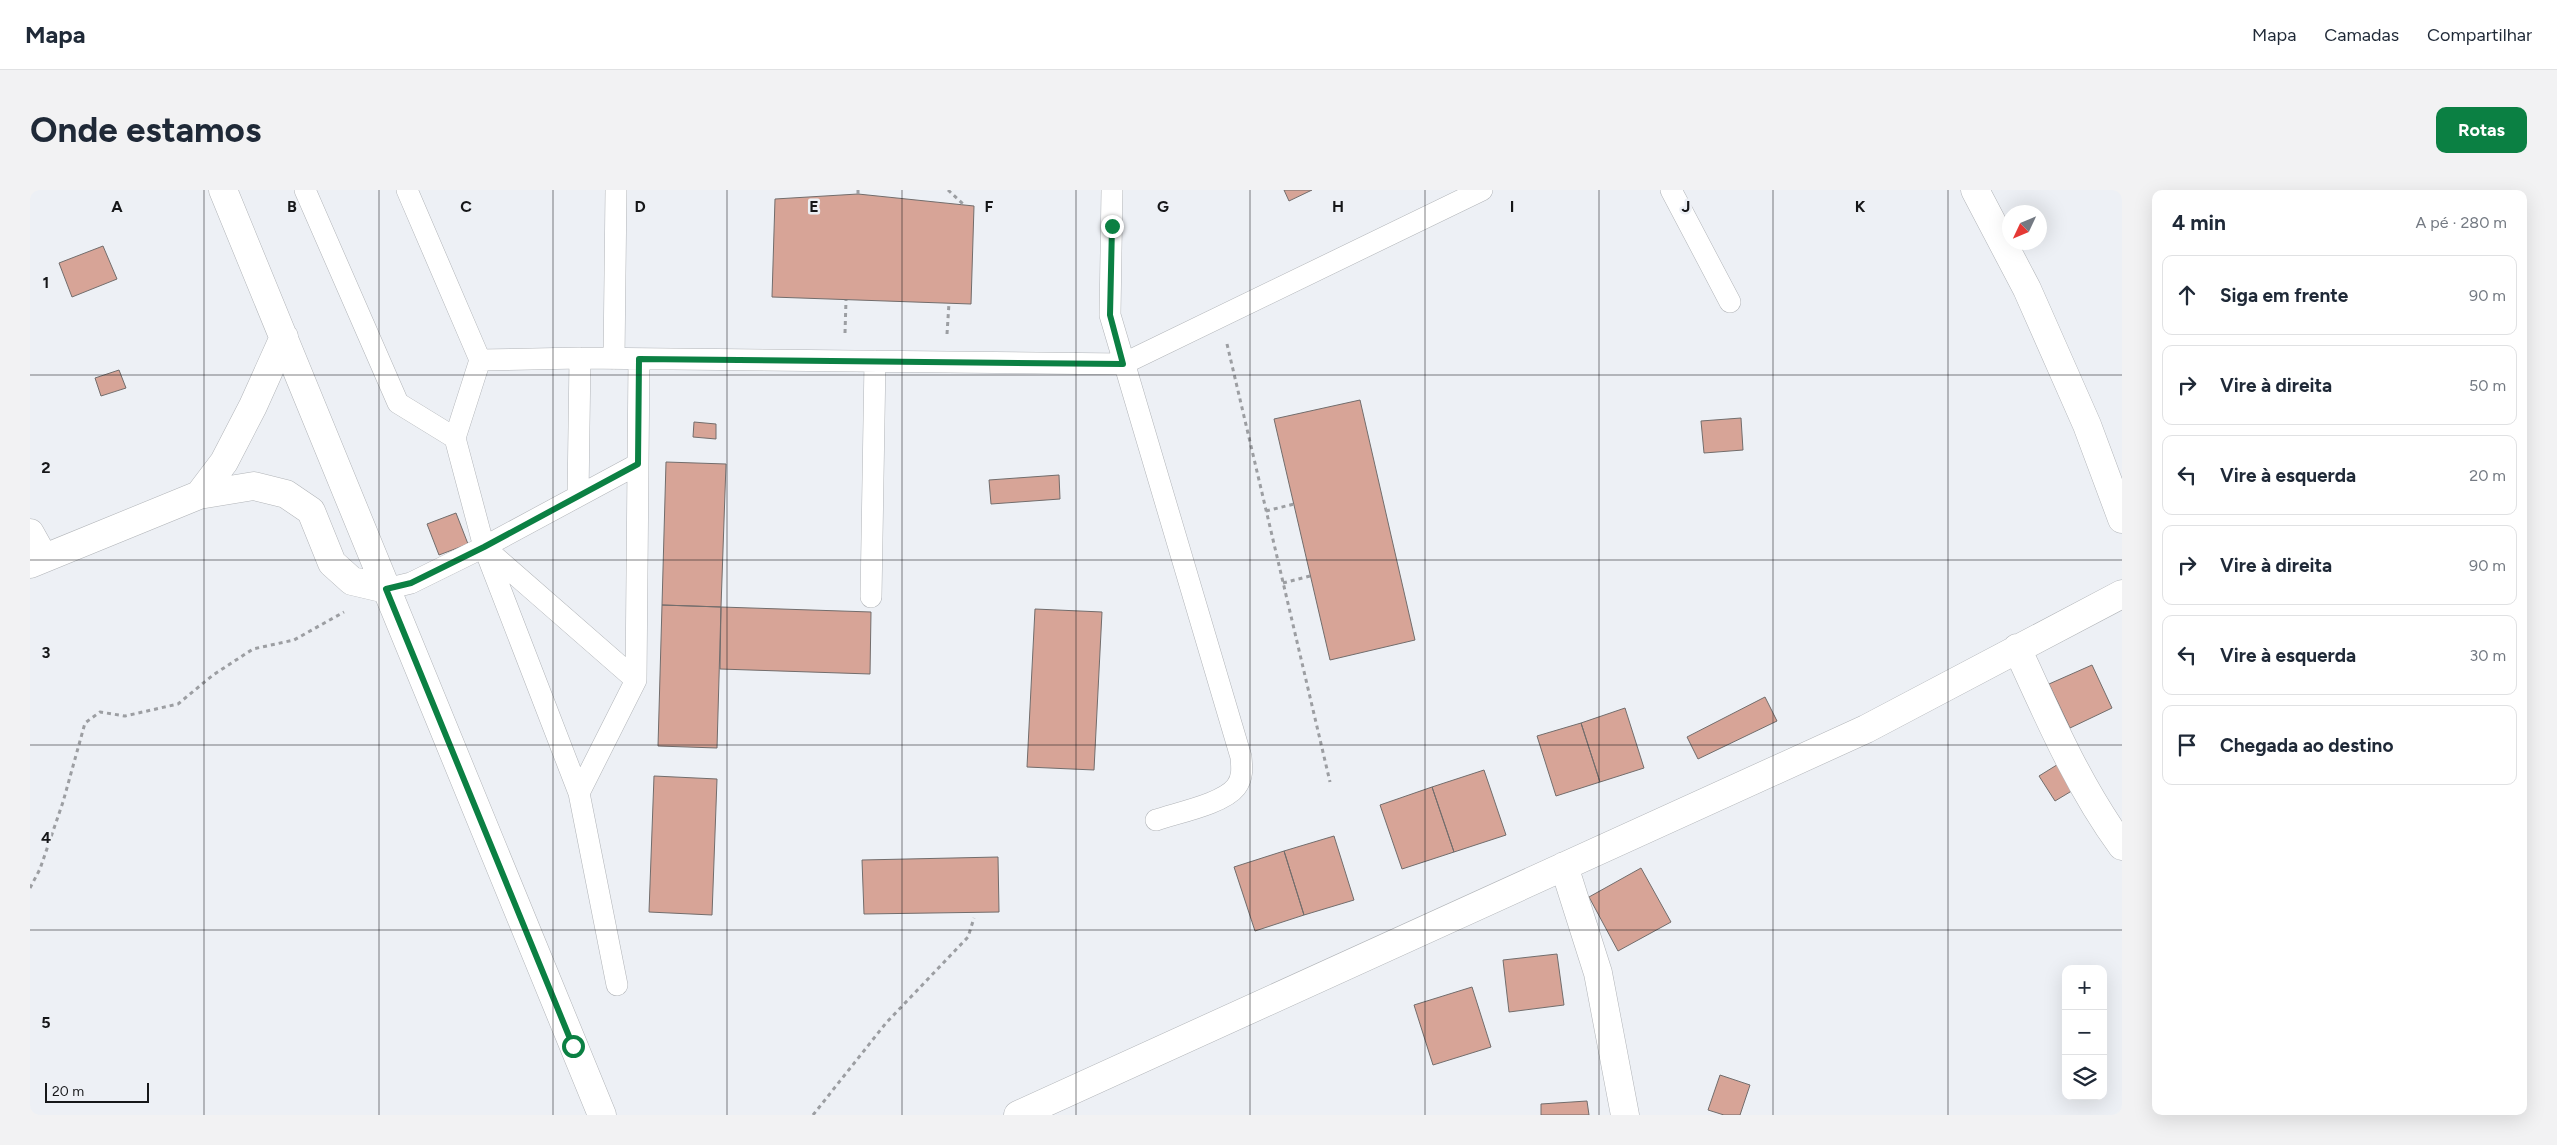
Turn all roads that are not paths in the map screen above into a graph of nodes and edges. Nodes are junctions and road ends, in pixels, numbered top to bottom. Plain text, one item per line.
1 (223, 190) edge
2 (305, 190) edge
3 (407, 190) edge
4 (616, 190) edge
5 (1112, 190) edge
6 (1482, 190) edge
7 (1671, 190) edge
8 (1974, 190) edge
9 (1730, 302) dead end
10 (284, 337) junction
11 (580, 358) junction
12 (614, 359) junction
13 (639, 359) junction
14 (480, 360) junction
15 (876, 361) junction
16 (1123, 364) junction
17 (455, 438) junction
18 (638, 464) junction
19 (199, 495) junction
20 (578, 496) junction
21 (2122, 519) edge
22 (30, 533) edge
23 (484, 547) junction
24 (37, 561) edge
25 (386, 589) junction
26 (2122, 594) edge
27 (871, 597) dead end
28 (2017, 648) junction
29 (636, 680) junction
30 (579, 793) junction
31 (1156, 820) dead end
32 (2122, 846) edge
33 (1564, 866) junction
34 (617, 985) dead end
35 (597, 1111) edge
36 (1018, 1115) edge
37 (1625, 1115) edge

1 - 10 street
2 - 17 lane
3 - 14 lane
4 - 12 lane
5 - 16 lane
6 - 16 lane
7 - 9 lane
8 - 21 street
10 - 19 street
10 - 25 street
11 - 12 lane
11 - 14 lane
11 - 20 lane
12 - 13 lane
13 - 15 lane
13 - 18 lane
14 - 17 lane
15 - 16 lane
15 - 27 lane
16 - 31 lane
17 - 23 lane
18 - 20 lane
18 - 29 lane
19 - 24 street
19 - 25 street
20 - 23 lane
22 - 24 street
23 - 25 lane
23 - 29 lane
23 - 30 lane
25 - 35 street
26 - 28 street
28 - 32 street
28 - 33 street
29 - 30 lane
30 - 34 lane
33 - 36 street
33 - 37 street

